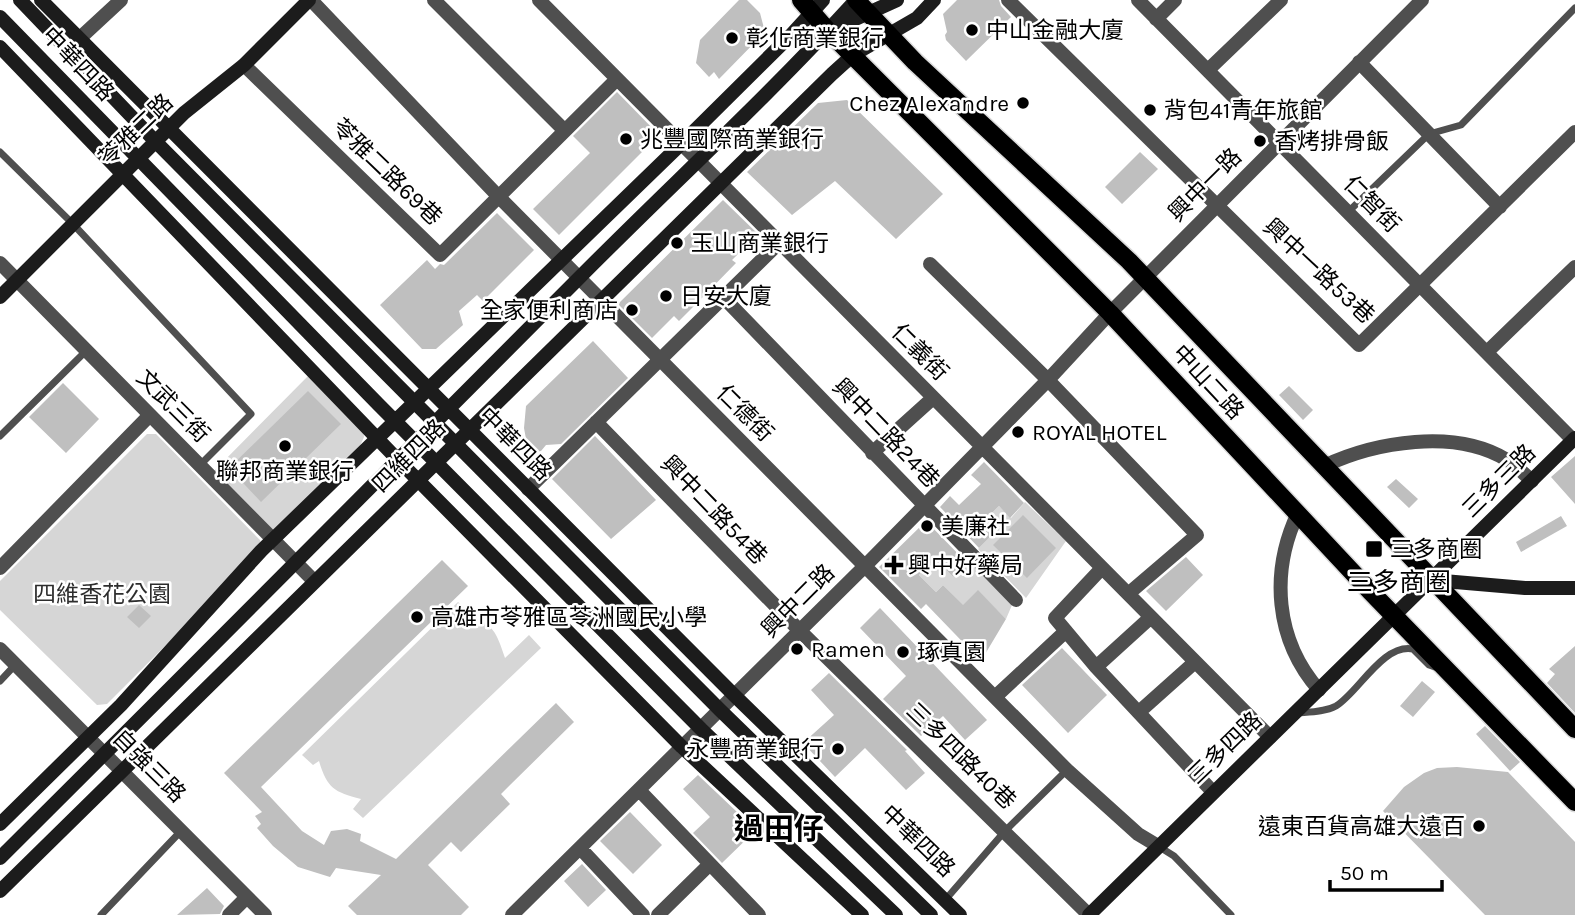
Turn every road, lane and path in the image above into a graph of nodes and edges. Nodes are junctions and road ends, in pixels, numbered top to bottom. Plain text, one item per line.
1 (20, 0) edge
2 (41, 0) edge
3 (121, 0) edge
4 (310, 0) edge
5 (434, 0) edge
6 (538, 0) edge
7 (856, 0) edge
8 (897, 0) edge
9 (934, 0) edge
10 (1008, 0) edge
11 (1138, 0) edge
12 (1175, 0) edge
13 (1281, 0) edge
14 (1422, 0) edge
15 (812, 4) edge
16 (1575, 8) edge
17 (869, 14) junction
18 (0, 17) edge
19 (1156, 19) junction
20 (828, 31) junction
21 (890, 35) junction
22 (80, 38) junction
23 (0, 47) edge
24 (852, 55) junction
25 (1359, 62) junction
26 (244, 65) junction
27 (1208, 70) junction
28 (617, 79) junction
29 (169, 128) junction
30 (564, 130) junction
31 (1575, 132) edge
32 (1429, 134) junction
33 (155, 141) junction
34 (1279, 143) junction
35 (681, 144) junction
36 (0, 152) edge
37 (138, 159) junction
38 (699, 162) junction
39 (122, 174) junction
40 (721, 184) junction
41 (498, 195) junction
42 (1217, 205) junction
43 (1500, 207) junction
44 (1348, 212) junction
45 (73, 224) junction
46 (780, 242) junction
47 (562, 260) junction
48 (0, 263) edge
49 (930, 264) dead end
50 (1575, 267) edge
51 (579, 278) junction
52 (1145, 278) junction
53 (17, 280) junction
54 (1421, 286) junction
55 (0, 297) edge
56 (724, 298) junction
57 (601, 299) junction
58 (1110, 313) junction
59 (87, 351) junction
60 (1487, 352) junction
61 (661, 360) junction
62 (1048, 380) junction
63 (427, 388) junction
64 (933, 398) junction
65 (414, 401) junction
66 (449, 411) junction
67 (150, 415) junction
68 (395, 421) junction
69 (596, 422) junction
70 (436, 424) junction
71 (468, 429) junction
72 (0, 436) edge
73 (377, 438) junction
74 (1574, 439) edge
75 (416, 442) junction
76 (455, 443) junction
77 (982, 448) junction
78 (872, 453) junction
79 (398, 460) junction
80 (435, 462) junction
81 (200, 465) junction
82 (1324, 466) junction
83 (418, 479) junction
84 (1532, 481) junction
85 (528, 489) junction
86 (924, 505) junction
87 (1298, 513) junction
88 (274, 538) junction
89 (296, 562) junction
90 (865, 566) junction
91 (0, 568) edge
92 (1102, 568) junction
93 (1432, 580) junction
94 (314, 581) junction
95 (1575, 587) edge
96 (1128, 594) junction
97 (1016, 600) dead end
98 (1395, 616) junction
99 (1151, 617) junction
100 (800, 631) junction
101 (1066, 631) junction
102 (0, 649) edge
103 (1195, 662) junction
104 (16, 664) junction
105 (1096, 667) junction
106 (1444, 667) junction
107 (0, 681) edge
108 (1318, 690) junction
109 (735, 696) junction
110 (995, 697) junction
111 (720, 710) junction
112 (1139, 712) junction
113 (1294, 713) junction
114 (701, 729) junction
115 (1575, 729) edge
116 (1270, 737) junction
117 (89, 738) junction
118 (682, 747) junction
119 (104, 753) junction
120 (1067, 770) junction
121 (122, 771) junction
122 (639, 790) junction
123 (1213, 792) junction
124 (1575, 802) edge
125 (0, 824) edge
126 (181, 831) junction
127 (1005, 831) junction
128 (1158, 846) junction
129 (580, 848) junction
130 (0, 858) edge
131 (710, 864) junction
132 (0, 891) edge
133 (247, 897) junction
134 (946, 900) junction
135 (1096, 913) edge
136 (101, 915) edge
137 (229, 915) edge
138 (265, 915) edge
139 (512, 915) edge
140 (643, 915) edge
141 (657, 915) edge
142 (759, 915) edge
143 (862, 915) edge
144 (896, 915) edge
145 (931, 915) edge
146 (960, 915) edge
147 (1231, 915) edge

1 - 33 street, 中華四路
2 - 22 street, 中華四路
3 - 22 street
4 - 26 street, 苓雅二路
4 - 41 street, 仁德街
5 - 30 street
6 - 28 street, 仁義街
7 - 17 main road, 中山二路
7 - 20 street, 四維四路
8 - 17 street
9 - 21 street, 四維四路
10 - 42 street
11 - 19 street, 仁智街
12 - 19 street
13 - 27 street
14 - 25 street, 興中一路
15 - 20 main road, 中山二路
15 - 35 street, 四維四路
16 - 32 lane
17 - 20 street
17 - 21 main road, 中山二路
18 - 37 street, 中華四路
19 - 27 street, 仁智街
20 - 24 main road, 中山二路
20 - 38 street, 四維四路
21 - 24 street, 四維四路
21 - 52 main road, 中山二路
22 - 29 street, 中華四路
23 - 39 street, 中華四路
24 - 40 street, 四維四路
24 - 58 main road, 中山二路
25 - 32 street
25 - 34 street, 興中一路
26 - 29 street, 苓雅二路
26 - 41 street, 苓雅二路69巷
27 - 34 street, 仁智街
28 - 30 street, 苓雅二路69巷
28 - 35 street, 仁義街
29 - 33 street, 苓雅二路
29 - 63 street, 中華四路
30 - 41 street, 苓雅二路69巷
31 - 43 street
32 - 43 street
32 - 44 lane
33 - 37 street, 苓雅二路
33 - 65 street, 中華四路
34 - 42 street, 興中一路
34 - 44 street, 仁智街
35 - 38 street, 仁義街
35 - 47 street, 四維四路
36 - 45 lane
37 - 39 street, 苓雅二路
37 - 68 street, 中華四路
38 - 40 street, 仁義街
38 - 51 street, 四維四路
39 - 45 street, 苓雅二路
39 - 73 street, 中華四路
40 - 46 street, 仁義街
40 - 57 street, 四維四路
41 - 47 street, 仁德街
42 - 52 street, 興中一路
42 - 54 street, 興中一路53巷
43 - 54 street
44 - 54 street, 仁智街
45 - 53 street, 苓雅二路
45 - 81 lane
46 - 56 street
46 - 64 street, 仁義街
47 - 51 street, 仁德街
47 - 63 street, 四維四路
48 - 53 street, 文武三街
49 - 62 street
50 - 60 street
51 - 57 street, 仁德街
51 - 66 street, 四維四路
52 - 58 street, 興中一路
52 - 82 main road, 中山二路
53 - 55 street, 苓雅二路
53 - 59 street, 文武三街
54 - 60 street, 仁智街
56 - 61 street
56 - 78 street, 興中二路24巷
57 - 61 street, 仁德街
57 - 71 street, 四維四路
58 - 62 street, 興中二路
58 - 87 main road, 中山二路
59 - 67 street, 文武三街
59 - 72 lane
60 - 74 street, 仁智街
61 - 69 street
61 - 90 street, 仁德街
62 - 77 street, 興中二路
62 - 96 street
63 - 65 street, 四維四路
63 - 66 street, 中華四路
64 - 77 street, 仁義街
64 - 78 street
65 - 68 street, 四維四路
65 - 70 street, 中華四路
66 - 70 street, 四維四路
66 - 71 street, 中華四路
67 - 81 street, 文武三街
67 - 91 street
68 - 73 street, 四維四路
68 - 75 street, 中華四路
69 - 85 street
69 - 100 street, 興中二路54巷
70 - 75 street, 四維四路
70 - 76 street, 中華四路
71 - 76 street, 四維四路
71 - 85 street, 中華四路
73 - 79 street, 中華四路
73 - 88 street, 四維四路
74 - 84 street, 三多三路
75 - 79 street, 四維四路
75 - 80 street, 中華四路
76 - 80 street, 四維四路
76 - 111 street, 中華四路
77 - 86 street, 興中二路
77 - 92 street, 仁義街
78 - 86 street, 興中二路24巷
79 - 83 street, 中華四路
79 - 89 street, 四維四路
80 - 83 street, 四維四路
80 - 114 street, 中華四路
81 - 88 street, 文武三街
82 - 84 street
82 - 93 main road, 中山二路
83 - 94 street, 四維四路
83 - 118 street, 中華四路
84 - 93 street, 三多三路
85 - 109 street, 中華四路
86 - 90 street, 興中二路
86 - 97 street, 興中二路24巷
87 - 98 main road, 中山二路
87 - 108 street
88 - 89 street, 文武三街
88 - 117 street, 四維四路
89 - 94 street, 文武三街
89 - 119 street, 四維四路
90 - 100 street, 興中二路
90 - 110 street, 仁德街
92 - 96 street, 仁義街
92 - 101 street
93 - 95 street
93 - 98 street, 三多三路
93 - 115 main road, 中山二路
94 - 121 street, 四維四路
96 - 99 street, 仁義街
98 - 106 main road, 中山二路
98 - 108 street, 三多四路
99 - 103 street, 仁義街
99 - 105 street
100 - 109 street, 興中二路
100 - 127 street, 三多四路40巷
101 - 105 street
101 - 110 street
102 - 104 street, 自強三路
103 - 112 street
103 - 116 street, 仁義街
104 - 107 lane
104 - 117 street, 自強三路
105 - 112 street
106 - 113 lane
106 - 124 main road, 中山二路
108 - 113 street, 三多四路
109 - 111 street, 興中二路
109 - 134 street, 中華四路
110 - 120 street, 仁德街
111 - 114 street, 興中二路
111 - 145 street, 中華四路
112 - 123 street
113 - 116 street, 三多四路
114 - 118 street, 興中二路
114 - 144 street, 中華四路
116 - 123 street, 三多四路
117 - 119 street, 自強三路
117 - 125 street, 四維四路
118 - 122 street, 興中二路
118 - 143 street, 中華四路
119 - 121 street, 自強三路
119 - 130 street, 四維四路
120 - 127 lane
120 - 128 street, 仁德街
121 - 126 street, 自強三路
121 - 132 street, 四維四路
122 - 129 street, 興中二路
122 - 131 street
123 - 128 street, 三多四路
126 - 133 street, 自強三路
126 - 136 lane
127 - 134 lane
127 - 135 street, 三多四路40巷
128 - 135 street, 三多四路
128 - 147 lane
129 - 139 street, 興中二路
129 - 140 street
131 - 141 street
131 - 142 street
133 - 137 street
133 - 138 street, 自強三路
134 - 146 street, 中華四路

